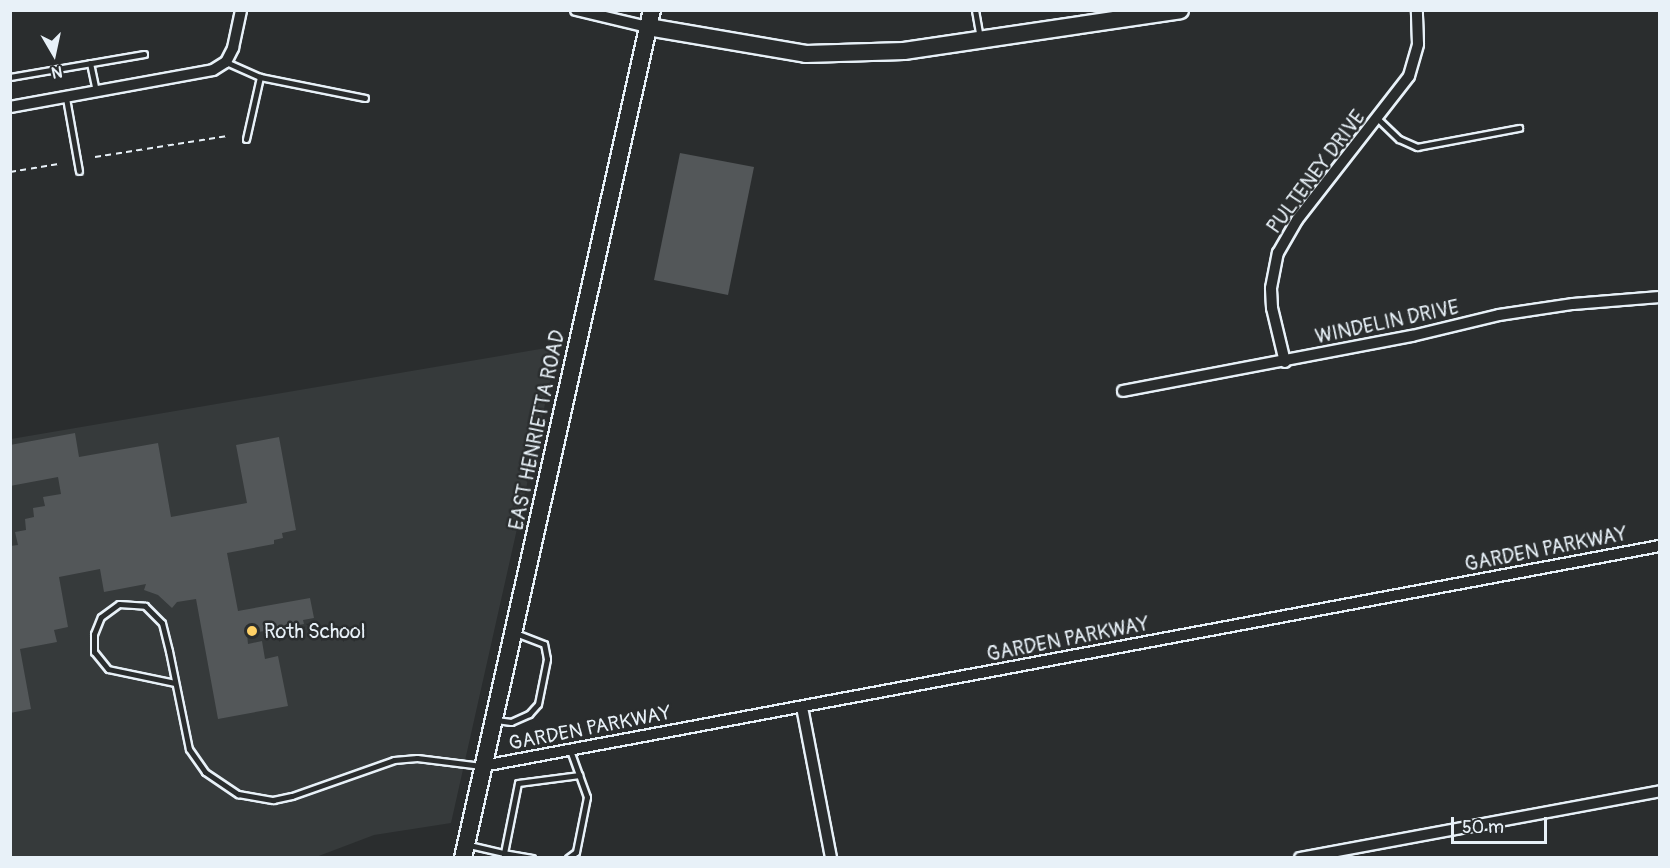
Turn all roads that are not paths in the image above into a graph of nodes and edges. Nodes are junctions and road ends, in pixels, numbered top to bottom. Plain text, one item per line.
1 (241, 10) edge
2 (576, 10) edge
3 (975, 10) edge
4 (1180, 10) edge
5 (1417, 10) edge
6 (650, 19) edge
7 (981, 43) junction
8 (144, 54) dead end
9 (226, 62) junction
10 (90, 63) junction
11 (10, 77) edge
12 (260, 77) junction
13 (96, 93) junction
14 (66, 98) junction
15 (365, 98) dead end
16 (10, 107) edge
17 (1378, 119) junction
18 (1519, 128) dead end
19 (246, 139) dead end
20 (79, 171) dead end
21 (1659, 297) edge
22 (1285, 362) junction
23 (1123, 391) dead end
24 (1659, 546) edge
25 (513, 633) junction
26 (175, 683) junction
27 (802, 707) junction
28 (494, 720) junction
29 (570, 750) junction
30 (483, 766) junction
31 (579, 775) junction
32 (1659, 791) edge
33 (464, 851) edge
34 (504, 855) edge
35 (532, 858) edge
36 (568, 858) edge
37 (831, 858) edge
38 (1300, 858) edge

1 - 9 street
2 - 6 street
3 - 7 lane
4 - 7 main road
5 - 17 street, PULTENEY DRIVE
6 - 7 main road
6 - 25 main road, EAST HENRIETTA ROAD
8 - 10 lane
9 - 12 lane
9 - 13 street
10 - 11 lane
10 - 13 lane
12 - 15 lane
12 - 19 lane
13 - 14 street
14 - 16 street
14 - 20 lane
17 - 18 lane
17 - 22 street, PULTENEY DRIVE
21 - 22 street, WINDELIN DRIVE
22 - 23 street, WINDELIN DRIVE
24 - 27 street, GARDEN PARKWAY
25 - 28 main road, EAST HENRIETTA ROAD
25 - 28 lane
26 - 26 lane
26 - 30 lane
27 - 29 street, GARDEN PARKWAY
27 - 37 street
28 - 30 main road, EAST HENRIETTA ROAD
29 - 30 street, GARDEN PARKWAY
29 - 31 lane
30 - 33 main road, EAST HENRIETTA ROAD
31 - 34 lane
31 - 36 lane
32 - 38 street
33 - 34 lane
34 - 35 lane

